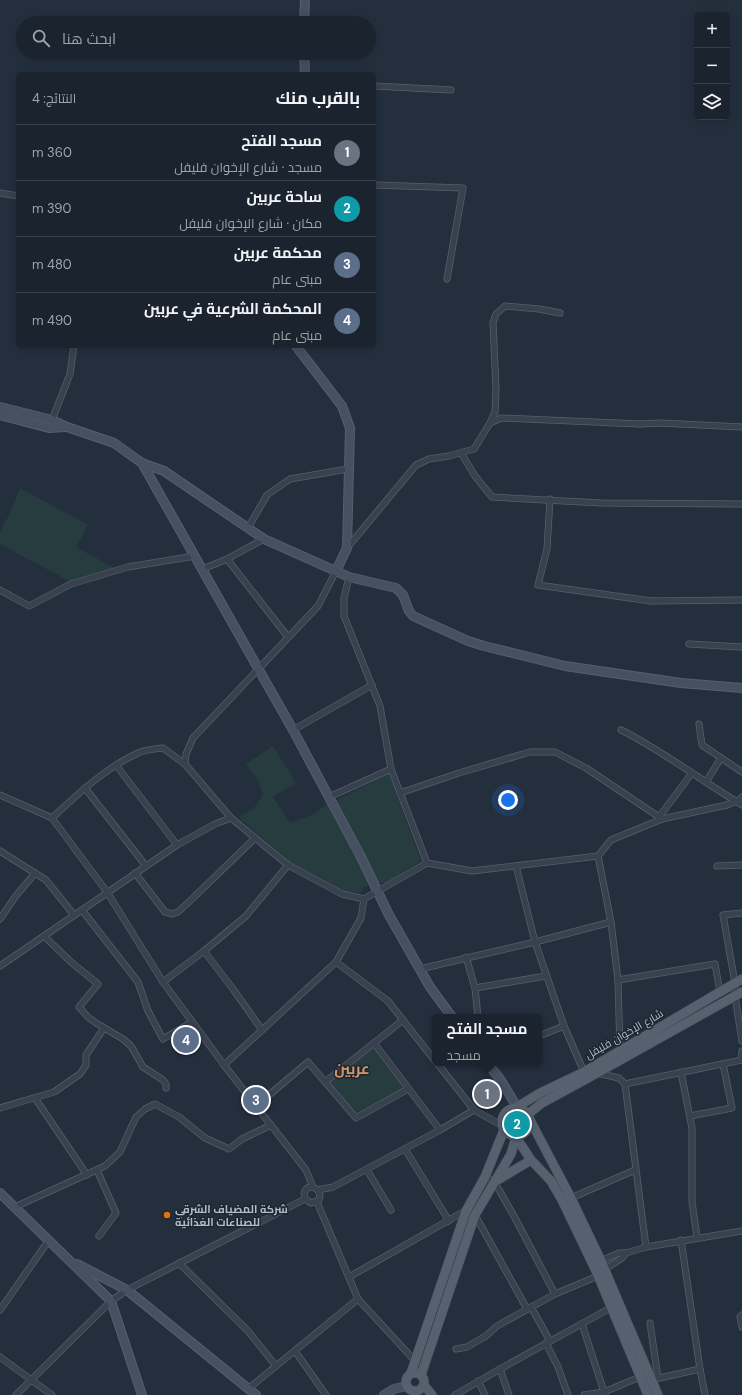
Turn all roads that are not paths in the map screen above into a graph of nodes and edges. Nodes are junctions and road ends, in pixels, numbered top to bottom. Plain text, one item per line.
1 (305, 0) edge
2 (304, 16) edge
3 (304, 60) edge
4 (305, 72) edge
5 (376, 86) edge
6 (451, 90) dead end
7 (376, 185) edge
8 (0, 193) edge
9 (16, 196) edge
10 (447, 279) dead end
11 (560, 313) dead end
12 (74, 348) edge
13 (298, 348) edge
14 (0, 407) edge
15 (0, 415) edge
16 (52, 420) junction
17 (490, 423) junction
18 (67, 427) junction
19 (742, 427) edge
20 (461, 453) junction
21 (142, 463) junction
22 (348, 469) junction
23 (550, 499) junction
24 (742, 504) edge
25 (248, 528) junction
26 (264, 539) junction
27 (347, 548) junction
28 (195, 556) junction
29 (227, 559) junction
30 (203, 569) junction
31 (336, 571) junction
32 (349, 577) junction
33 (0, 590) edge
34 (742, 600) edge
35 (288, 637) junction
36 (689, 644) dead end
37 (742, 647) edge
38 (258, 668) junction
39 (372, 685) junction
40 (742, 688) edge
41 (699, 724) dead end
42 (293, 730) junction
43 (621, 730) dead end
44 (721, 758) junction
45 (185, 764) junction
46 (116, 765) junction
47 (391, 769) junction
48 (742, 772) edge
49 (692, 773) junction
50 (706, 782) junction
51 (85, 788) junction
52 (400, 794) junction
53 (0, 795) edge
54 (329, 797) junction
55 (742, 797) edge
56 (736, 801) junction
57 (742, 805) edge
58 (52, 818) junction
59 (231, 818) junction
60 (660, 818) junction
61 (255, 838) junction
62 (177, 845) junction
63 (1, 852) edge
64 (598, 856) junction
65 (427, 863) junction
66 (288, 865) junction
67 (742, 865) edge
68 (146, 866) junction
69 (516, 866) junction
70 (718, 866) dead end
71 (35, 873) junction
72 (135, 873) junction
73 (378, 891) junction
74 (107, 892) junction
75 (364, 899) junction
76 (82, 910) junction
77 (742, 913) edge
78 (74, 915) junction
79 (0, 919) edge
80 (611, 922) junction
81 (44, 936) junction
82 (535, 942) junction
83 (204, 951) junction
84 (466, 957) junction
85 (336, 962) junction
86 (0, 966) edge
87 (420, 969) junction
88 (546, 976) junction
89 (618, 980) junction
90 (738, 981) edge
91 (163, 982) junction
92 (475, 988) junction
93 (720, 992) junction
94 (738, 994) edge
95 (450, 1014) edge
96 (478, 1014) edge
97 (402, 1020) junction
98 (192, 1022) junction
99 (564, 1026) junction
100 (104, 1028) junction
101 (262, 1030) junction
102 (542, 1035) edge
103 (742, 1041) edge
104 (374, 1043) junction
105 (620, 1051) junction
106 (742, 1051) edge
107 (432, 1057) edge
108 (742, 1060) edge
109 (224, 1064) junction
110 (723, 1064) junction
111 (439, 1066) edge
112 (489, 1066) edge
113 (584, 1072) junction
114 (681, 1072) junction
115 (597, 1073) junction
116 (325, 1082) junction
117 (625, 1084) junction
118 (166, 1088) dead end
119 (408, 1089) junction
120 (35, 1098) junction
121 (256, 1106) junction
122 (517, 1107) junction
123 (0, 1108) edge
124 (474, 1110) junction
125 (690, 1116) junction
126 (529, 1117) junction
127 (270, 1125) junction
128 (502, 1128) junction
129 (440, 1130) junction
130 (516, 1137) junction
131 (405, 1149) junction
132 (531, 1160) junction
133 (97, 1170) junction
134 (367, 1170) junction
135 (636, 1170) junction
136 (87, 1175) junction
137 (485, 1177) junction
138 (494, 1181) junction
139 (316, 1188) junction
140 (0, 1193) edge
141 (571, 1198) junction
142 (305, 1199) junction
143 (316, 1202) junction
144 (15, 1207) junction
145 (391, 1210) dead end
146 (470, 1213) junction
147 (449, 1221) junction
148 (742, 1231) edge
149 (99, 1236) dead end
150 (697, 1237) junction
151 (49, 1240) junction
152 (681, 1240) junction
153 (646, 1247) junction
154 (626, 1253) junction
155 (69, 1260) junction
156 (179, 1263) junction
157 (598, 1269) junction
158 (349, 1277) junction
159 (127, 1290) junction
160 (555, 1294) junction
161 (358, 1299) junction
162 (111, 1302) junction
163 (615, 1305) junction
164 (529, 1308) junction
165 (0, 1310) edge
166 (742, 1315) edge
167 (650, 1323) dead end
168 (582, 1324) junction
169 (742, 1327) edge
170 (548, 1342) junction
171 (456, 1349) dead end
172 (295, 1351) junction
173 (0, 1357) edge
174 (416, 1362) junction
175 (276, 1366) junction
176 (500, 1369) junction
177 (700, 1369) junction
178 (411, 1374) junction
179 (421, 1375) junction
180 (640, 1376) junction
181 (655, 1379) junction
182 (31, 1380) junction
183 (478, 1381) junction
184 (248, 1389) junction
185 (415, 1391) edge
186 (605, 1393) edge
187 (16, 1395) edge
188 (52, 1395) edge
189 (142, 1395) edge
190 (256, 1395) edge
191 (326, 1395) edge
192 (384, 1395) edge
193 (432, 1395) edge
194 (455, 1395) edge
195 (485, 1395) edge
196 (509, 1395) edge
197 (568, 1395) edge
198 (584, 1395) edge
199 (648, 1395) edge
200 (658, 1395) edge
201 (705, 1395) edge

1 - 2 main road
3 - 4 main road
5 - 6 street
7 - 10 street
8 - 9 street
11 - 17 street
12 - 16 street
13 - 22 main road
14 - 16 main road
15 - 18 main road
16 - 18 main road
17 - 19 street
17 - 20 street
18 - 21 main road
20 - 23 street
20 - 27 street
21 - 25 main road
21 - 28 main road
22 - 25 street
22 - 27 main road
23 - 24 street
23 - 34 street
25 - 26 main road
26 - 29 street
26 - 31 main road
27 - 31 main road
28 - 30 main road
28 - 33 street
29 - 30 street
29 - 35 street
30 - 38 main road
31 - 32 main road
31 - 35 street
32 - 39 street
32 - 40 main road
35 - 38 street
36 - 37 street
38 - 42 main road
38 - 45 street
39 - 42 street
39 - 47 street
41 - 44 street
42 - 54 main road
43 - 49 street
44 - 48 street
44 - 50 street
45 - 46 street
45 - 59 street
46 - 51 street
46 - 62 street
47 - 52 street
47 - 54 street
49 - 50 street
49 - 60 street
50 - 56 street
51 - 58 street
51 - 68 street
52 - 60 street
52 - 65 street
53 - 58 street
54 - 73 main road
55 - 56 street
56 - 57 street
56 - 60 street
58 - 74 street
59 - 61 street
59 - 62 street
60 - 64 street
61 - 66 street
61 - 72 street
62 - 68 street
63 - 71 street
64 - 69 street
64 - 80 street
65 - 69 street
65 - 73 street
66 - 75 street
66 - 83 street
67 - 70 street
68 - 72 street
69 - 82 street
71 - 78 street
71 - 79 street
72 - 74 street
73 - 75 street
73 - 87 main road
74 - 76 street
74 - 91 street
75 - 85 street
76 - 78 street
76 - 98 street
77 - 90 street
78 - 81 street
80 - 82 street
80 - 89 street
81 - 86 street
81 - 100 street
82 - 84 street
82 - 88 street
83 - 91 street
83 - 101 street
84 - 87 street
84 - 92 street
85 - 97 street
85 - 101 street
87 - 95 main road
88 - 92 street
88 - 99 street
89 - 93 street
89 - 105 street
90 - 93 main road, شارع الإخوان فليفل
90 - 94 street
91 - 98 street
92 - 96 street
93 - 105 main road, شارع الإخوان فليفل
94 - 103 street
94 - 115 main road, شارع الإخوان فليفل
97 - 104 street
97 - 107 street
98 - 109 street
99 - 102 street
99 - 113 street
100 - 118 street
100 - 120 street
101 - 109 street
104 - 116 street
104 - 119 street
105 - 113 main road, شارع الإخوان فليفل
106 - 108 street
108 - 110 street
109 - 121 street
110 - 114 street
110 - 125 street
111 - 124 street
112 - 122 main road
113 - 122 main road, شارع الإخوان فليفل
114 - 117 street
114 - 125 street
115 - 117 street
115 - 126 main road, شارع الإخوان فليفل
116 - 119 street
116 - 121 street
117 - 135 street
119 - 129 street
120 - 123 street
120 - 136 street
121 - 127 street
122 - 126 main road
122 - 128 main road
124 - 128 street
124 - 129 street
125 - 150 street
126 - 130 main road
126 - 141 main road
127 - 133 street
127 - 139 street
128 - 130 main road
128 - 137 main road
129 - 131 street
130 - 132 main road
130 - 138 main road
131 - 134 street
131 - 147 street
132 - 138 main road
132 - 157 main road
133 - 136 street
133 - 149 street
134 - 139 street
134 - 145 street
135 - 141 street
135 - 153 street
136 - 144 street
137 - 138 street
137 - 146 main road
138 - 146 main road
138 - 160 street
139 - 142 street
139 - 143 street
140 - 144 main road
141 - 157 main road
142 - 143 street
142 - 156 street
143 - 158 street
144 - 151 main road
146 - 147 street
146 - 164 street
146 - 174 main road
146 - 179 main road
147 - 158 street
148 - 150 street
150 - 152 street
151 - 155 main road
151 - 165 street
152 - 153 street
152 - 177 street
153 - 154 street
154 - 157 street
154 - 157 street
155 - 159 main road
155 - 162 main road
156 - 159 street
156 - 175 street
157 - 160 street
157 - 163 main road
158 - 161 street
159 - 162 street
159 - 184 main road
160 - 164 street
161 - 172 street
161 - 174 street
162 - 182 street
162 - 189 main road
163 - 168 street
163 - 180 main road
163 - 181 main road
164 - 170 street
164 - 171 street
166 - 169 street
167 - 181 street
168 - 170 street
168 - 186 street
170 - 176 street
170 - 197 street
172 - 175 street
172 - 191 street
173 - 182 street
174 - 178 main road
175 - 184 street
176 - 183 street
176 - 196 street
177 - 181 street
177 - 201 street
178 - 179 main road
178 - 185 main road
179 - 185 main road
180 - 186 street
180 - 199 main road
181 - 200 main road
182 - 187 street
182 - 188 street
183 - 194 street
183 - 195 street
184 - 190 main road
185 - 192 main road
185 - 193 main road
186 - 198 street

